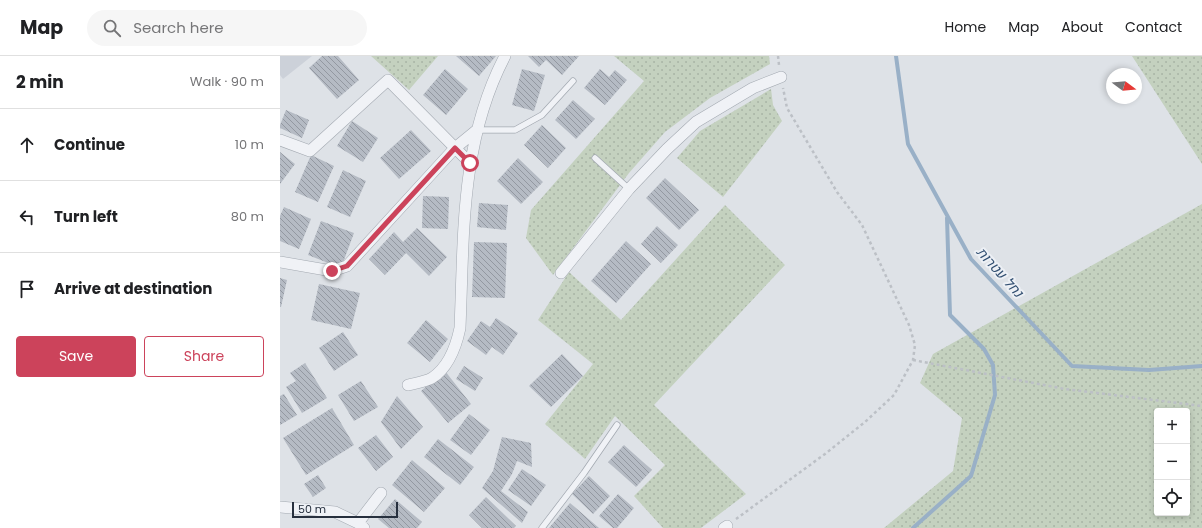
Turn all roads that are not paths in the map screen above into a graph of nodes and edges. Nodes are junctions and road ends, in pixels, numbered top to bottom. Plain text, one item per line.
1 (505, 56) edge
2 (781, 77) road end
3 (573, 81) dead end
4 (477, 130) junction
5 (280, 140) edge
6 (455, 148) junction
7 (596, 158) dead end
8 (470, 163) junction
9 (629, 189) junction
10 (280, 262) edge
11 (561, 273) dead end
12 (408, 385) dead end
13 (617, 425) dead end
14 (381, 492) dead end
15 (280, 507) edge
16 (361, 525) edge
17 (542, 528) edge

1 - 4 street
2 - 9 street
3 - 4 lane
4 - 6 street
4 - 8 street
5 - 6 street
6 - 8 street
6 - 10 street
7 - 9 lane
8 - 12 street
9 - 11 street
13 - 17 lane
14 - 16 street
15 - 16 street

